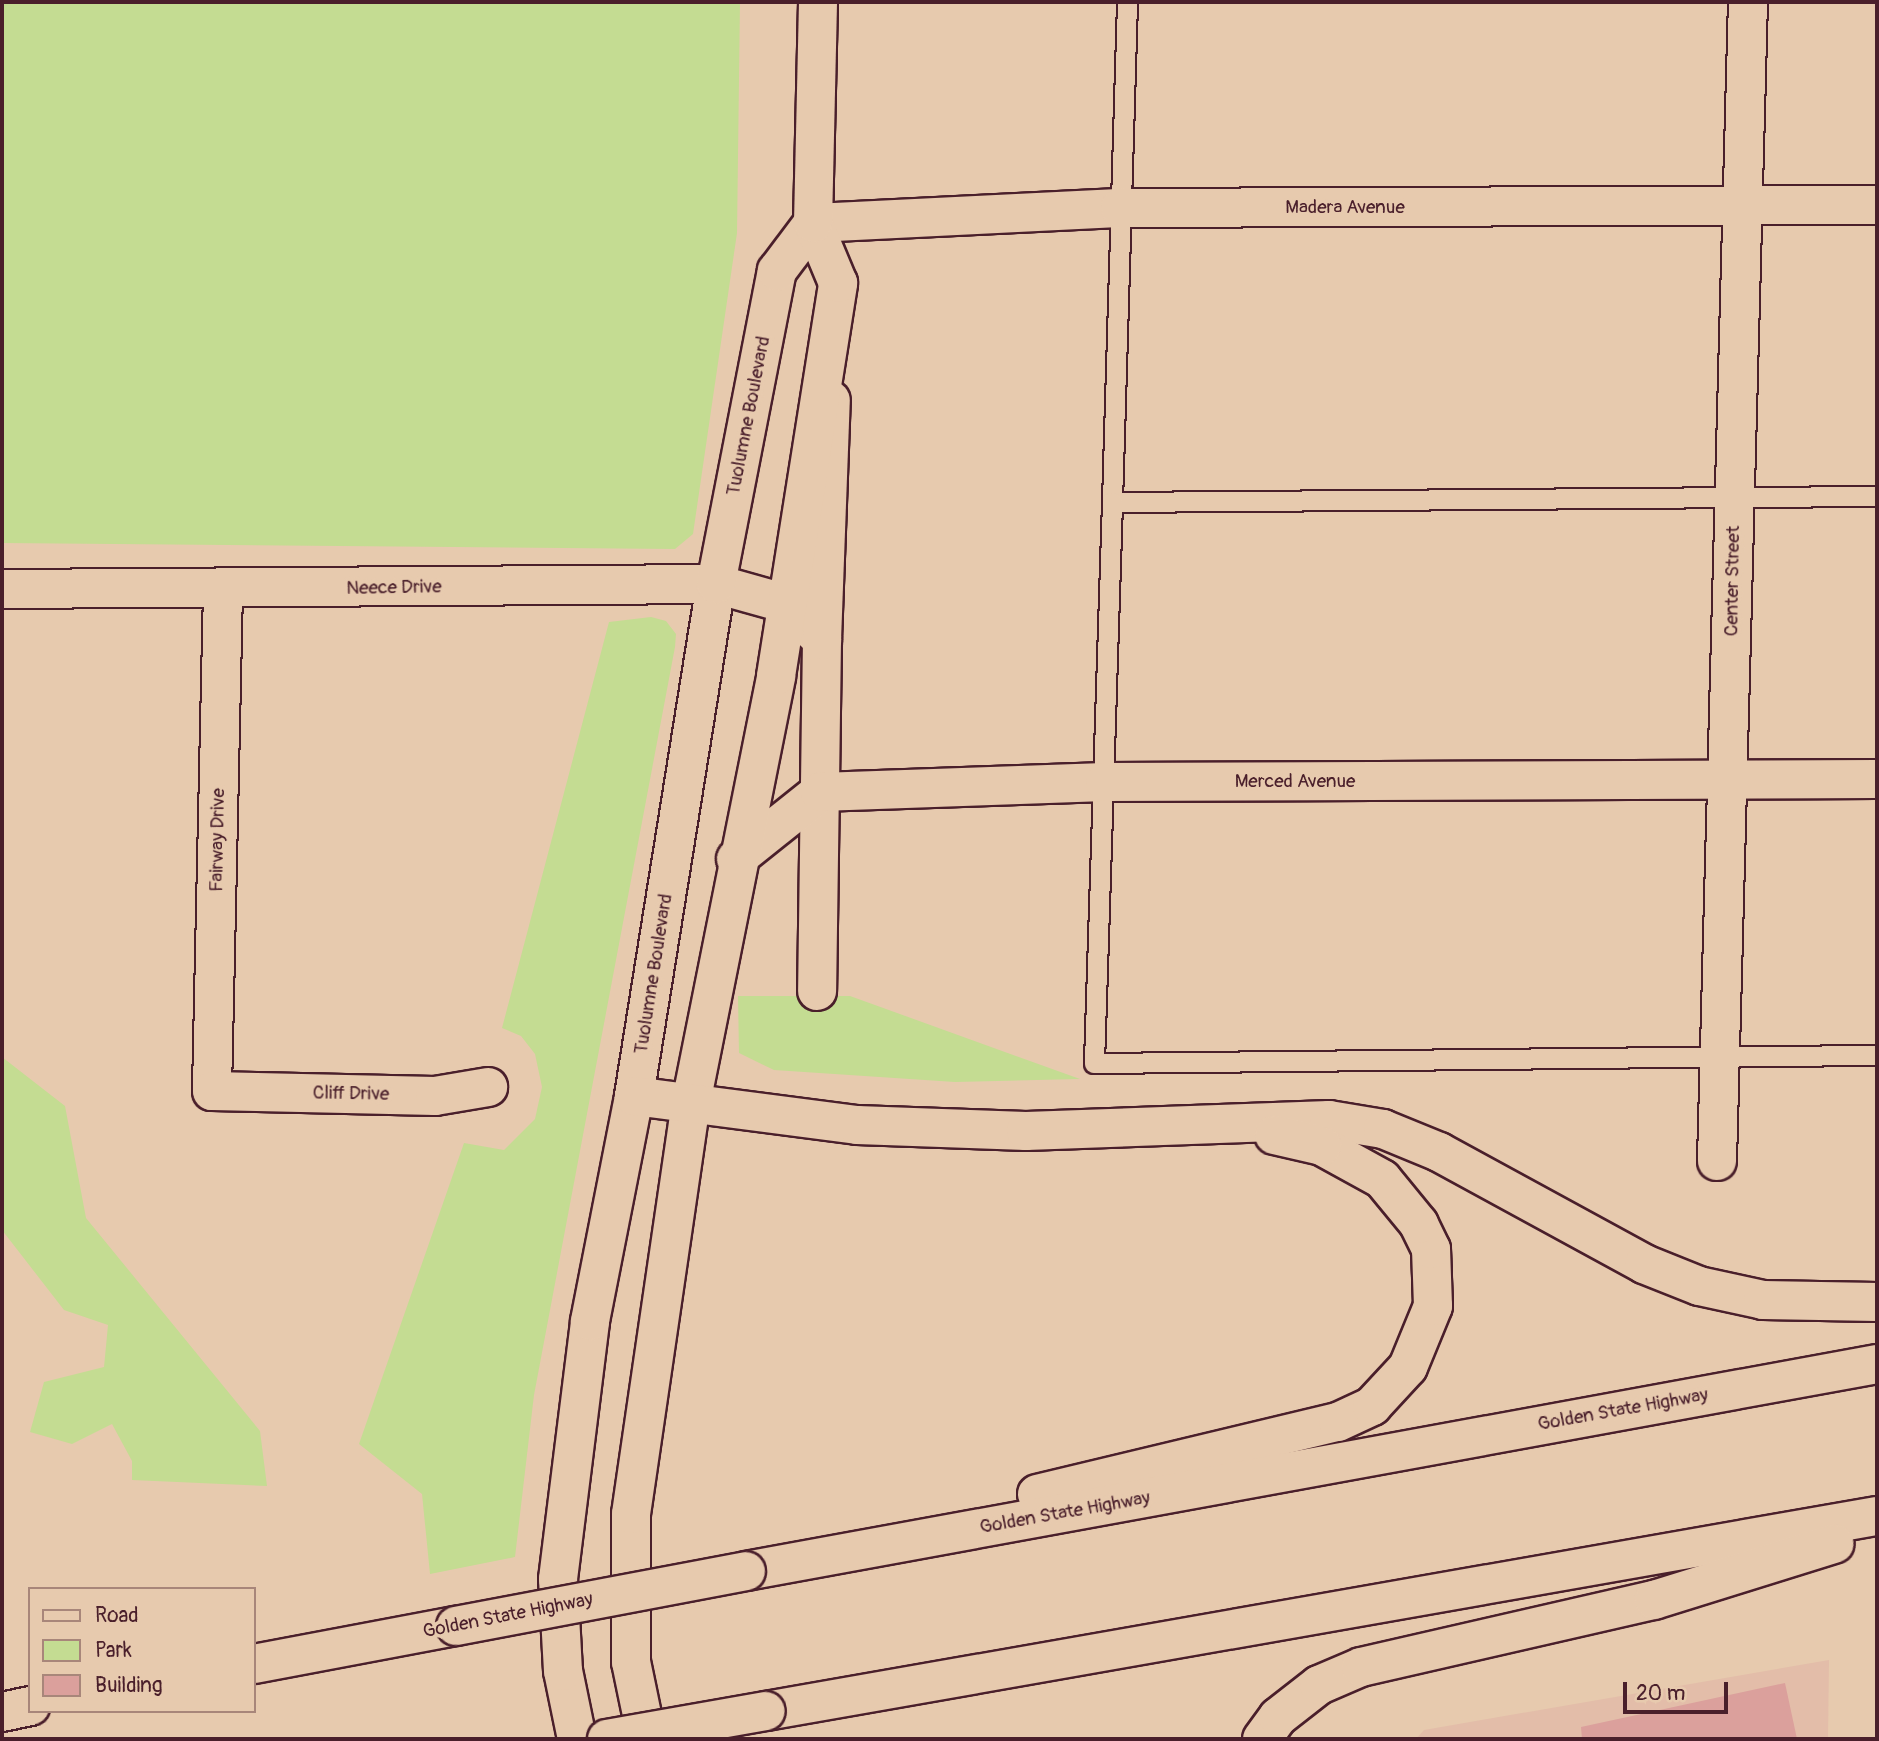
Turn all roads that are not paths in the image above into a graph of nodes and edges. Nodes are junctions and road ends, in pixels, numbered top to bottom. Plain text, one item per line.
1 (818, 2) edge
2 (1127, 2) edge
3 (1748, 2) edge
4 (1877, 205) edge
5 (1744, 207) junction
6 (1120, 208) junction
7 (813, 223) junction
8 (831, 327) junction
9 (1877, 496) edge
10 (1735, 498) junction
11 (1112, 502) junction
12 (716, 584) junction
13 (2, 589) edge
14 (223, 590) junction
15 (784, 603) junction
16 (821, 639) junction
17 (1877, 779) edge
18 (1728, 780) junction
19 (1105, 782) junction
20 (820, 792) junction
21 (736, 859) junction
22 (817, 991) dead end
23 (1877, 1055) edge
24 (1721, 1056) junction
25 (488, 1087) dead end
26 (212, 1091) joint
27 (634, 1096) junction
28 (691, 1103) junction
29 (1231, 1125) junction
30 (1717, 1161) dead end
31 (1877, 1302) edge
32 (1877, 1364) edge
33 (1877, 1516) edge
34 (1877, 1531) edge
35 (746, 1571) junction
36 (256, 1664) edge
37 (28, 1706) edge
38 (2, 1712) edge
39 (578, 1739) edge
40 (607, 1739) edge
41 (647, 1739) edge
42 (1262, 1739) edge

1 - 7 main road
2 - 6 lane
3 - 5 main road, Center Street
4 - 5 main road, Madera Avenue
5 - 6 main road, Madera Avenue
5 - 10 main road, Center Street
6 - 7 main road, Madera Avenue
6 - 11 lane
7 - 8 main road
7 - 12 main road, Tuolumne Boulevard
8 - 15 main road
8 - 16 main road
9 - 10 lane
10 - 11 lane
10 - 18 main road, Center Street
11 - 19 lane
12 - 14 main road, Neece Drive
12 - 15 main road, Neece Drive
12 - 27 main road, Tuolumne Boulevard
13 - 14 main road, Neece Drive
14 - 26 main road, Fairway Drive
15 - 16 main road
15 - 21 main road
16 - 20 main road
17 - 18 main road, Merced Avenue
18 - 19 main road, Merced Avenue
18 - 24 main road, Center Street
19 - 20 main road, Merced Avenue
19 - 24 lane
20 - 21 main road
20 - 22 main road
21 - 28 main road
23 - 24 lane
24 - 30 main road, Center Street
25 - 26 main road, Cliff Drive
27 - 28 main road
27 - 39 main road, Tuolumne Boulevard
28 - 29 main road
28 - 41 main road
29 - 31 main road
29 - 35 main road
32 - 35 main road, Golden State Highway
33 - 40 main road, bridge
34 - 42 main road
35 - 36 main road, Golden State Highway, bridge
37 - 38 main road

